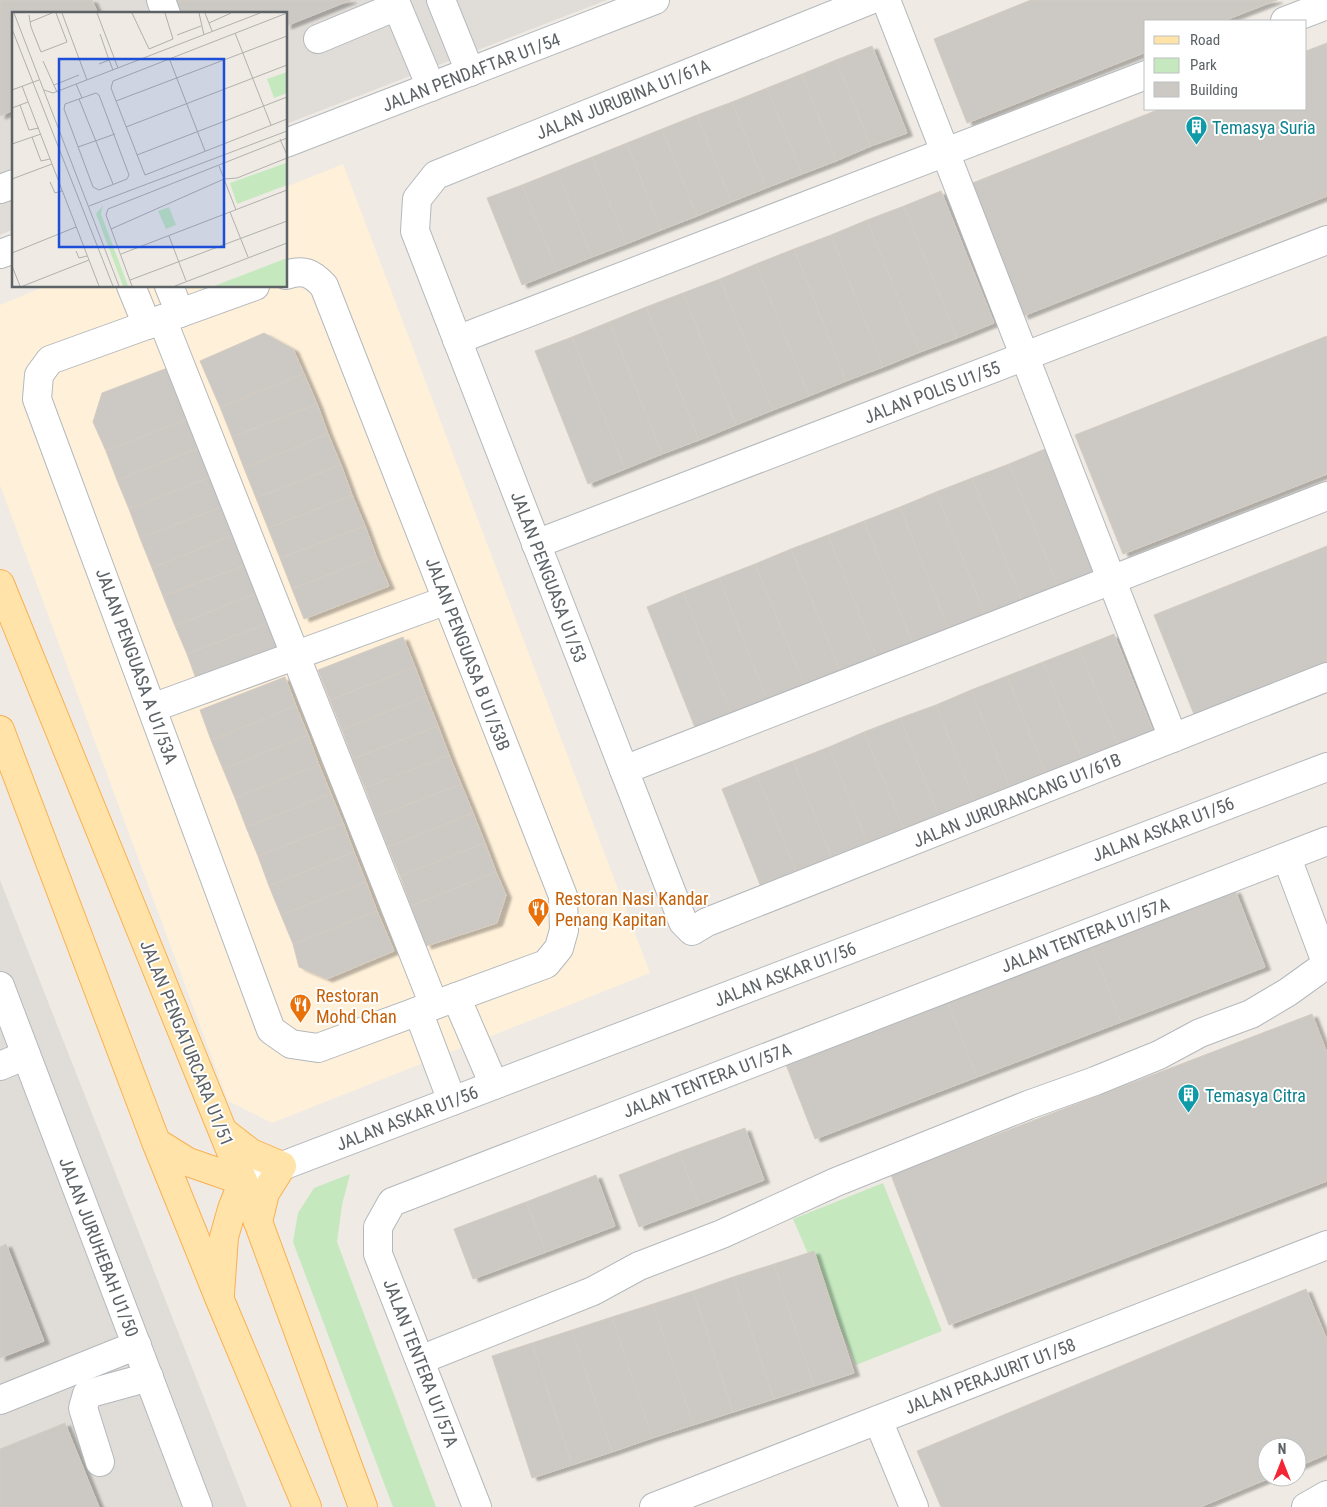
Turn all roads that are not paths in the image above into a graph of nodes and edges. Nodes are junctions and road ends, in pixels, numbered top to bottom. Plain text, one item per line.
1 (161, 0) edge
2 (441, 0) edge
3 (655, 0) edge
4 (870, 0) edge
5 (886, 0) edge
6 (396, 3) edge
7 (1327, 5) edge
8 (165, 12) edge
9 (1288, 20) edge
10 (318, 39) dead end
11 (470, 72) junction
12 (1144, 76) edge
13 (431, 87) junction
14 (288, 142) edge
15 (945, 152) junction
16 (12, 185) edge
17 (0, 190) edge
18 (415, 231) joint
19 (1327, 240) edge
20 (12, 250) edge
21 (0, 254) edge
22 (291, 273) edge
23 (133, 288) edge
24 (168, 288) edge
25 (249, 288) edge
26 (163, 319) junction
27 (457, 340) junction
28 (1025, 356) junction
29 (1327, 496) edge
30 (536, 544) junction
31 (1112, 580) junction
32 (0, 584) edge
33 (447, 600) junction
34 (296, 656) junction
35 (1327, 677) edge
36 (152, 708) junction
37 (0, 730) edge
38 (1173, 738) junction
39 (1327, 767) edge
40 (624, 770) junction
41 (1327, 841) edge
42 (1287, 858) junction
43 (695, 922) joint
44 (1327, 964) edge
45 (0, 986) edge
46 (436, 1004) junction
47 (26, 1055) junction
48 (0, 1066) edge
49 (494, 1085) junction
50 (452, 1101) junction
51 (224, 1132) junction
52 (156, 1142) junction
53 (282, 1166) junction
54 (243, 1181) junction
55 (258, 1222) junction
56 (1327, 1245) edge
57 (220, 1300) junction
58 (136, 1345) junction
59 (420, 1360) junction
60 (149, 1377) junction
61 (0, 1400) edge
62 (878, 1420) junction
63 (100, 1462) dead end
64 (1327, 1496) edge
65 (198, 1507) edge
66 (307, 1507) edge
67 (363, 1507) edge
68 (477, 1507) edge
69 (654, 1507) edge
70 (914, 1507) edge
71 (1306, 1507) edge

1 - 8 street
2 - 11 street
3 - 11 street, JALAN PENDAFTAR U1/54
4 - 18 street, JALAN JURUBINA U1/61A
5 - 15 street
6 - 10 street
6 - 13 street
7 - 9 street
11 - 13 street, JALAN PENDAFTAR U1/54
12 - 15 street
13 - 14 street, JALAN PENDAFTAR U1/54
15 - 27 street
15 - 28 street
16 - 17 street
18 - 27 street, JALAN PENGUASA U1/53
19 - 28 street, JALAN POLIS U1/55
20 - 21 street
22 - 33 street, JALAN PENGUASA B U1/53B
23 - 26 street
24 - 26 street
25 - 26 street, JALAN PENGUASA A U1/53A
26 - 34 street
26 - 36 street, JALAN PENGUASA A U1/53A
27 - 30 street, JALAN PENGUASA U1/53
28 - 30 street, JALAN POLIS U1/55
28 - 31 street
29 - 31 street
30 - 40 street, JALAN PENGUASA U1/53
31 - 38 street
31 - 40 street
32 - 51 main road, JALAN PENGATURCARA U1/51
33 - 34 street
33 - 46 street, JALAN PENGUASA B U1/53B
34 - 36 street
34 - 46 street
35 - 38 street, JALAN JURURANCANG U1/61B
36 - 46 street, JALAN PENGUASA A U1/53A
37 - 52 main road
38 - 43 street, JALAN JURURANCANG U1/61B
39 - 49 street, JALAN ASKAR U1/56
40 - 43 street, JALAN PENGUASA U1/53
41 - 42 street, JALAN TENTERA U1/57A
42 - 44 street
42 - 59 street, JALAN TENTERA U1/57A
44 - 59 street
45 - 47 street, JALAN JURUHEBAH U1/50
46 - 49 street
46 - 50 street
47 - 48 street
47 - 58 street, JALAN JURUHEBAH U1/50
49 - 50 street, JALAN ASKAR U1/56
50 - 53 street, JALAN ASKAR U1/56
51 - 53 main road
51 - 54 main road, JALAN PENGATURCARA U1/51
52 - 54 main road
52 - 57 main road
53 - 54 street, JALAN ASKAR U1/56
53 - 55 main road
54 - 55 main road, JALAN PENGATURCARA U1/51
54 - 57 main road
55 - 67 main road, JALAN PENGATURCARA U1/51
56 - 62 street, JALAN PERAJURIT U1/58
57 - 66 main road
58 - 60 street, JALAN JURUHEBAH U1/50
58 - 61 street
59 - 68 street, JALAN TENTERA U1/57A
60 - 63 street
60 - 65 street, JALAN JURUHEBAH U1/50
62 - 69 street, JALAN PERAJURIT U1/58
62 - 70 street
64 - 71 street

